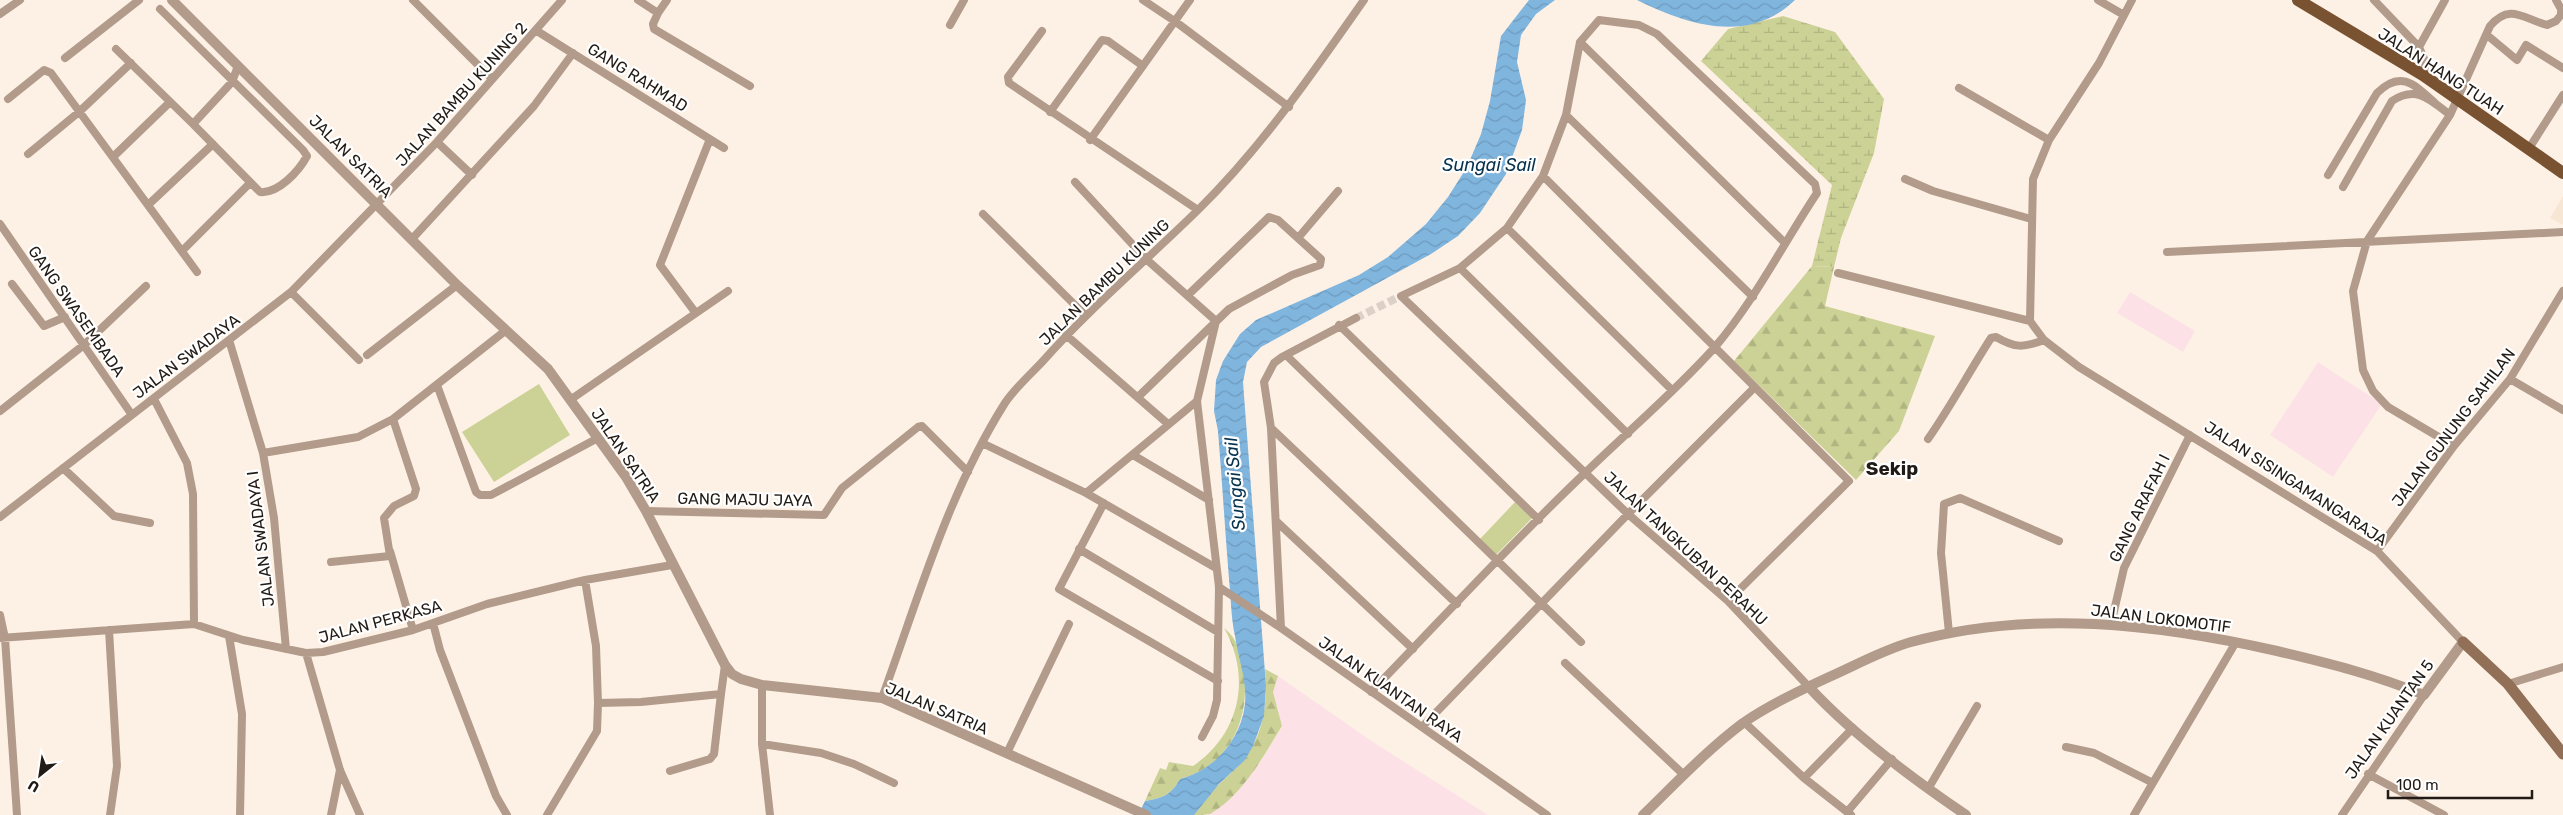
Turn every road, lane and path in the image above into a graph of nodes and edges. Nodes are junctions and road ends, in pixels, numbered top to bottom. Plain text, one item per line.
1 (20, 0) edge
2 (138, 0) edge
3 (172, 0) edge
4 (413, 0) edge
5 (562, 0) edge
6 (638, 0) edge
7 (667, 0) edge
8 (964, 0) edge
9 (1142, 0) edge
10 (1190, 0) edge
11 (1364, 0) edge
12 (2098, 0) edge
13 (2132, 0) edge
14 (2298, 0) edge
15 (2374, 0) edge
16 (2445, 0) edge
17 (2556, 0) edge
18 (160, 9) dead end
19 (658, 13) junction
20 (0, 14) edge
21 (2124, 15) junction
22 (1176, 22) junction
23 (950, 25) dead end
24 (1042, 30) dead end
25 (537, 31) junction
26 (2487, 35) junction
27 (1580, 42) junction
28 (2419, 47) junction
29 (116, 49) dead end
30 (573, 53) junction
31 (65, 58) dead end
32 (130, 63) junction
33 (238, 66) junction
34 (1143, 66) junction
35 (2563, 68) edge
36 (2423, 75) junction
37 (491, 78) junction
38 (232, 82) junction
39 (750, 86) dead end
40 (1959, 88) dead end
41 (2563, 95) edge
42 (8, 99) dead end
43 (2459, 100) junction
44 (170, 102) junction
45 (2435, 103) junction
46 (1289, 107) junction
47 (79, 112) junction
48 (1050, 112) junction
49 (1566, 115) junction
50 (2450, 115) junction
51 (192, 124) junction
52 (710, 139) junction
53 (1090, 140) junction
54 (2049, 140) junction
55 (437, 142) junction
56 (212, 144) junction
57 (724, 148) dead end
58 (2528, 150) junction
59 (28, 154) dead end
60 (112, 157) junction
61 (2563, 172) edge
62 (472, 176) junction
63 (1543, 176) junction
64 (2328, 176) dead end
65 (1905, 179) dead end
66 (1075, 182) dead end
67 (250, 183) junction
68 (2343, 187) dead end
69 (1338, 191) dead end
70 (378, 204) junction
71 (148, 205) junction
72 (1198, 210) junction
73 (983, 214) dead end
74 (2031, 219) junction
75 (0, 224) edge
76 (1507, 228) junction
77 (2563, 232) edge
78 (1298, 238) junction
79 (412, 239) junction
80 (2367, 241) junction
81 (1784, 242) junction
82 (182, 251) junction
83 (2167, 252) dead end
84 (1146, 259) junction
85 (1460, 268) junction
86 (197, 272) dead end
87 (1838, 273) dead end
88 (12, 284) dead end
89 (457, 285) junction
90 (146, 286) dead end
91 (2563, 291) edge
92 (291, 292) junction
93 (728, 292) dead end
94 (1188, 295) junction
95 (1753, 297) junction
96 (695, 312) junction
97 (1085, 315) junction
98 (65, 317) junction
99 (1356, 318) tunnel mouth
100 (1216, 321) junction
101 (2030, 321) junction
102 (1339, 326) junction
103 (505, 331) junction
104 (1066, 335) junction
105 (229, 340) junction
106 (2044, 340) junction
107 (85, 344) junction
108 (1715, 346) junction
109 (367, 355) dead end
110 (1286, 355) junction
111 (358, 360) dead end
112 (2510, 379) junction
113 (437, 385) junction
114 (1755, 387) junction
115 (1672, 390) junction
116 (1138, 396) junction
117 (154, 399) junction
118 (570, 400) junction
119 (1197, 401) junction
120 (2563, 410) edge
121 (0, 411) edge
122 (132, 415) junction
123 (393, 419) junction
124 (1168, 424) junction
125 (1271, 428) junction
126 (1628, 434) junction
127 (2190, 434) junction
128 (598, 438) junction
129 (1928, 439) dead end
130 (982, 443) junction
131 (2454, 446) junction
132 (263, 453) junction
133 (1133, 454) junction
134 (63, 468) junction
135 (968, 472) junction
136 (1584, 473) junction
137 (1086, 493) junction
138 (1209, 500) junction
139 (1104, 503) junction
140 (646, 511) junction
141 (1628, 514) junction
142 (0, 517) edge
143 (1276, 520) junction
144 (1538, 520) junction
145 (150, 523) dead end
146 (2059, 541) dead end
147 (1078, 549) junction
148 (390, 550) junction
149 (2377, 551) junction
150 (331, 562) dead end
151 (1499, 562) junction
152 (672, 565) junction
153 (1216, 568) junction
154 (585, 580) junction
155 (1222, 589) junction
156 (1728, 601) junction
157 (1541, 603) junction
158 (1457, 604) junction
159 (0, 614) edge
160 (433, 623) junction
161 (194, 624) junction
162 (1069, 624) dead end
163 (2111, 624) junction
164 (1281, 628) junction
165 (109, 630) junction
166 (413, 630) junction
167 (1218, 632) junction
168 (1948, 633) junction
169 (229, 636) junction
170 (2, 638) edge
171 (1581, 642) dead end
172 (2236, 642) junction
173 (2463, 642) junction
174 (286, 649) junction
175 (1413, 649) junction
176 (306, 653) junction
177 (1565, 663) dead end
178 (724, 666) junction
179 (2563, 667) edge
180 (1218, 681) junction
181 (2508, 684) junction
182 (762, 685) junction
183 (1809, 687) junction
184 (1371, 692) junction
185 (721, 694) junction
186 (2424, 695) junction
187 (882, 698) junction
188 (598, 704) junction
189 (1977, 706) dead end
190 (1744, 722) junction
191 (1422, 727) junction
192 (1853, 728) junction
193 (1202, 737) dead end
194 (762, 744) junction
195 (2066, 747) dead end
196 (1007, 753) junction
197 (2563, 754) edge
198 (1892, 760) junction
199 (340, 770) junction
200 (670, 771) dead end
201 (2368, 774) junction
202 (1684, 776) junction
203 (1804, 778) junction
204 (894, 783) dead end
205 (2153, 783) junction
206 (1928, 789) junction
207 (1128, 810) edge
208 (1849, 813) edge
209 (17, 815) edge
210 (110, 815) edge
211 (240, 815) edge
212 (331, 815) edge
213 (360, 815) edge
214 (507, 815) edge
215 (547, 815) edge
216 (770, 815) edge
217 (1146, 815) edge
218 (1547, 815) edge
219 (1643, 815) edge
220 (1966, 815) edge
221 (2134, 815) edge
222 (2342, 815) edge
223 (2444, 815) edge

1 - 20 street
2 - 31 street
3 - 33 street, JALAN SATRIA
4 - 37 street
5 - 25 street, JALAN BAMBU KUNING 2
6 - 19 street
7 - 19 street
8 - 23 street
9 - 22 street
10 - 22 street
11 - 46 street, JALAN BAMBU KUNING
12 - 21 street
13 - 21 street
14 - 36 main road, JALAN HANG TUAH
15 - 28 street
16 - 28 street
17 - 26 street
18 - 38 street
19 - 39 street
21 - 54 street
22 - 34 street
22 - 46 street
24 - 48 street
25 - 30 street, GANG RAHMAD
25 - 37 street, JALAN BAMBU KUNING 2
26 - 35 street
26 - 43 street
27 - 49 street
27 - 81 street
27 - 81 street
28 - 36 street
29 - 32 street
30 - 52 street, GANG RAHMAD
30 - 62 street
32 - 44 street
32 - 47 street
33 - 38 street
33 - 70 street, JALAN SATRIA
34 - 48 street
34 - 53 street
36 - 43 main road, JALAN HANG TUAH
37 - 55 street, JALAN BAMBU KUNING 2
38 - 51 street
38 - 67 street
40 - 54 street
41 - 58 street
42 - 47 street
43 - 50 street
43 - 58 main road, JALAN HANG TUAH
44 - 51 street
44 - 60 street
45 - 50 street
45 - 64 street
45 - 68 street
46 - 72 street, JALAN BAMBU KUNING
47 - 59 street
47 - 60 street
48 - 53 street
49 - 63 street
49 - 95 street
50 - 80 street
51 - 56 street
52 - 57 street, GANG RAHMAD
52 - 96 street
53 - 72 street
54 - 74 street
55 - 62 street
55 - 70 street, JALAN BAMBU KUNING 2
56 - 67 street
56 - 71 street
58 - 61 main road, JALAN HANG TUAH
60 - 71 street
62 - 79 street
63 - 76 street
63 - 108 street
65 - 74 street
66 - 84 street
67 - 82 street
69 - 78 street
70 - 79 street, JALAN SATRIA
70 - 92 street, JALAN SWADAYA
71 - 82 street
72 - 84 street, JALAN BAMBU KUNING
73 - 97 street
74 - 101 street
75 - 98 street, GANG SWASEMBADA
76 - 85 street
76 - 115 street
77 - 80 street
78 - 94 street
78 - 100 street
79 - 89 street, JALAN SATRIA
80 - 83 street
80 - 131 street
81 - 95 street
82 - 86 street
84 - 94 street
84 - 97 street, JALAN BAMBU KUNING
85 - 126 street
85 - 136 street, JALAN TANGKUBAN PERAHU
87 - 101 street
88 - 98 street
89 - 103 street, JALAN SATRIA
89 - 109 street
90 - 107 street
91 - 112 street, JALAN GUNUNG SAHILAN
92 - 105 street, JALAN SWADAYA
92 - 111 street
93 - 96 street
94 - 100 street
95 - 108 street
96 - 118 street
97 - 104 street, JALAN BAMBU KUNING
98 - 107 street, GANG SWASEMBADA
99 - 102 street
100 - 116 street
100 - 119 street
101 - 106 street, JALAN SISINGAMANGARAJA
102 - 110 street
102 - 144 street
103 - 113 street
103 - 118 street, JALAN SATRIA
104 - 116 street
104 - 130 street, JALAN BAMBU KUNING
105 - 117 street, JALAN SWADAYA
105 - 132 street, JALAN SWADAYA I
106 - 127 street, JALAN SISINGAMANGARAJA
106 - 129 street
107 - 121 street
107 - 122 street, GANG SWASEMBADA
108 - 114 street
108 - 115 street
110 - 125 street
110 - 151 street
112 - 120 street
112 - 131 street, JALAN GUNUNG SAHILAN
113 - 123 street
113 - 128 street
114 - 141 street
114 - 156 street
115 - 126 street
116 - 124 street
117 - 122 street, JALAN SWADAYA
117 - 161 street
118 - 128 street, JALAN SATRIA
119 - 124 street
119 - 138 street
122 - 134 street, JALAN SWADAYA
123 - 132 street
123 - 148 street
124 - 133 street
125 - 143 street
125 - 158 street
126 - 136 street
127 - 149 street, JALAN SISINGAMANGARAJA
127 - 163 street, GANG ARAFAH I
128 - 140 street, JALAN SATRIA
130 - 135 street, JALAN BAMBU KUNING
130 - 137 street
131 - 149 street, JALAN GUNUNG SAHILAN
132 - 174 street, JALAN SWADAYA I
133 - 137 street
133 - 138 street
134 - 142 street, JALAN SWADAYA
134 - 145 street
135 - 140 street, GANG MAJU JAYA
135 - 187 street, JALAN BAMBU KUNING
136 - 141 street, JALAN TANGKUBAN PERAHU
136 - 144 street
137 - 139 street
138 - 153 street
139 - 147 street
139 - 153 street
140 - 152 street, JALAN SATRIA
141 - 156 street, JALAN TANGKUBAN PERAHU
141 - 157 street
143 - 164 street
143 - 175 street
144 - 151 street
146 - 168 street
147 - 167 street
147 - 180 street
148 - 150 street
148 - 166 street
149 - 173 street, JALAN SISINGAMANGARAJA
151 - 157 street
151 - 158 street
152 - 154 street, JALAN PERKASA
152 - 178 street, JALAN SATRIA
153 - 155 street
154 - 160 street, JALAN PERKASA
154 - 188 street
155 - 164 street, JALAN KUANTAN RAYA
155 - 167 street
156 - 183 street, JALAN TANGKUBAN PERAHU
157 - 171 street
157 - 191 street
158 - 175 street
159 - 170 street
160 - 166 street, JALAN PERKASA
160 - 214 street
161 - 165 street, JALAN PERKASA
161 - 169 street, JALAN PERKASA
162 - 196 street
163 - 168 street, JALAN LOKOMOTIF
163 - 172 street, JALAN LOKOMOTIF
164 - 184 street, JALAN KUANTAN RAYA
165 - 170 street, JALAN PERKASA
165 - 210 street
166 - 176 street, JALAN PERKASA
167 - 180 street
168 - 183 street, JALAN LOKOMOTIF
169 - 174 street, JALAN PERKASA
169 - 211 street
170 - 209 street
172 - 186 street, JALAN LOKOMOTIF
172 - 205 street
173 - 181 main road, JALAN SISINGAMANGARAJA
173 - 186 street, JALAN KUANTAN 5
174 - 176 street, JALAN PERKASA
175 - 184 street
176 - 199 street
177 - 202 street
178 - 182 street, JALAN SATRIA
178 - 185 street
179 - 181 street
180 - 193 street
181 - 197 main road, JALAN SISINGAMANGARAJA
182 - 187 street, JALAN SATRIA
182 - 194 street
183 - 190 street, JALAN LOKOMOTIF
183 - 192 street
184 - 191 street, JALAN KUANTAN RAYA
185 - 188 street
185 - 200 street
186 - 201 street, JALAN KUANTAN 5
187 - 196 street, JALAN SATRIA
188 - 215 street
189 - 206 street
190 - 202 street, JALAN LOKOMOTIF
190 - 203 street
191 - 218 street, JALAN KUANTAN RAYA
192 - 198 street
192 - 203 street
194 - 204 street
194 - 216 street
195 - 205 street
196 - 207 street, JALAN SATRIA
198 - 206 street
198 - 208 street
199 - 212 street
199 - 213 street
201 - 222 street, JALAN KUANTAN 5
201 - 223 street
202 - 219 street, JALAN LOKOMOTIF
203 - 208 street
205 - 221 street
206 - 220 street
207 - 217 street, JALAN SATRIA

